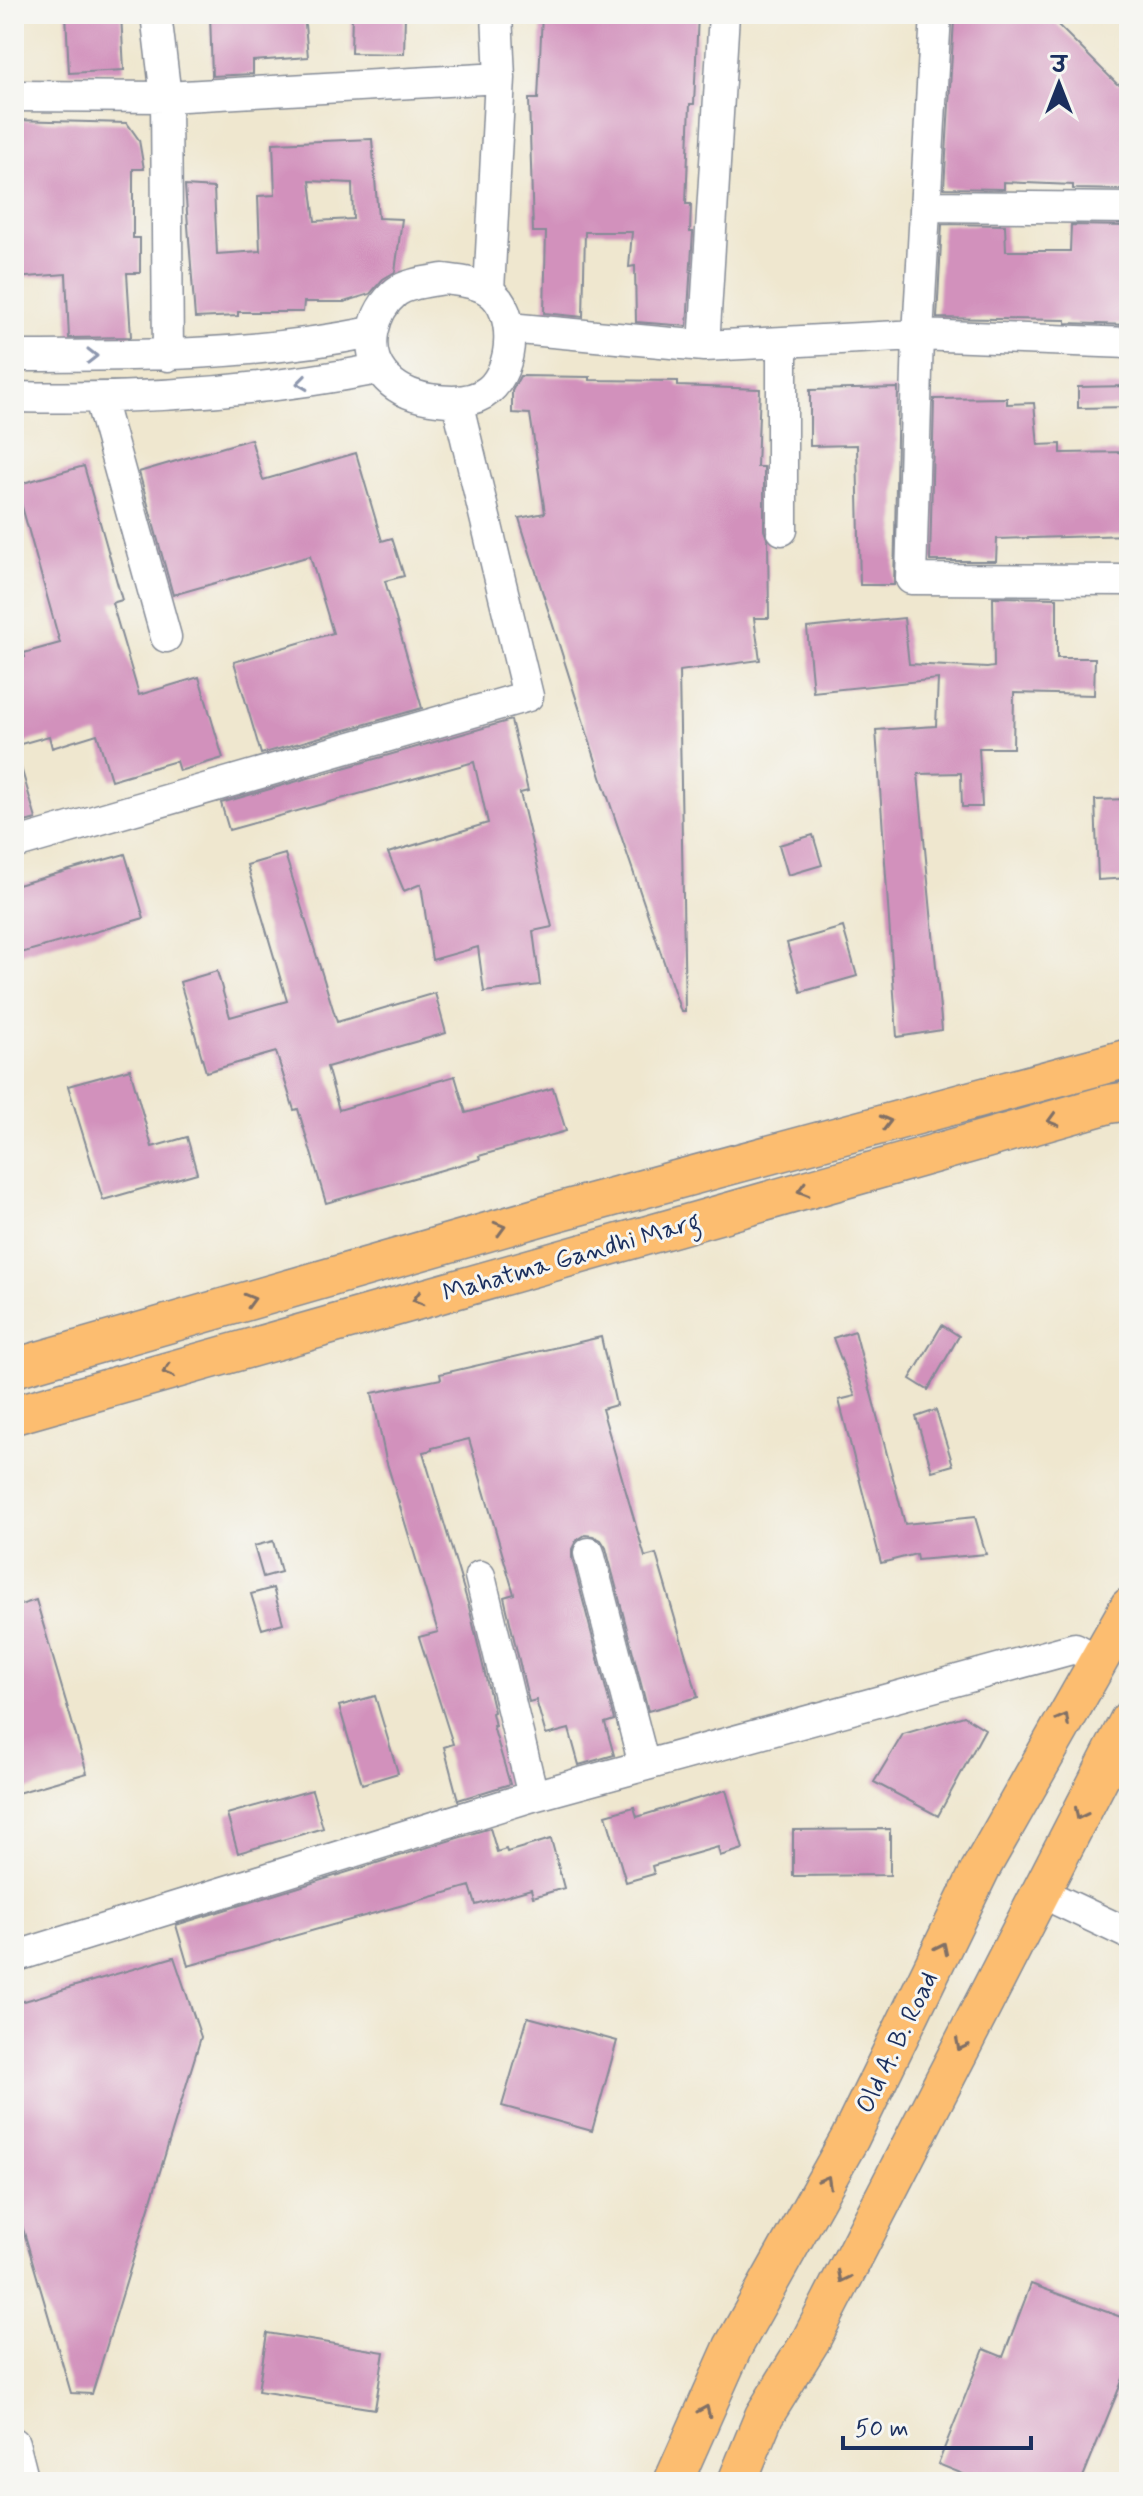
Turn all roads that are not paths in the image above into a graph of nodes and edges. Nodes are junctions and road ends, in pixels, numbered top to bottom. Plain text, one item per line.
1 (156, 14) edge
2 (497, 14) edge
3 (724, 14) edge
4 (936, 14) edge
5 (500, 78) junction
6 (14, 96) edge
7 (166, 97) junction
8 (926, 206) junction
9 (1129, 208) edge
10 (489, 291) junction
11 (509, 328) junction
12 (372, 332) junction
13 (918, 335) junction
14 (782, 342) junction
15 (1129, 343) edge
16 (704, 346) junction
17 (14, 356) edge
18 (168, 356) junction
19 (378, 369) junction
20 (14, 397) edge
21 (100, 399) junction
22 (457, 401) junction
23 (782, 530) dead end
24 (1129, 580) edge
25 (166, 637) dead end
26 (14, 844) edge
27 (1129, 1058) edge
28 (1129, 1101) edge
29 (14, 1368) edge
30 (14, 1415) edge
31 (589, 1553) dead end
32 (480, 1576) dead end
33 (1129, 1607) edge
34 (1097, 1660) junction
35 (1129, 1720) edge
36 (644, 1765) junction
37 (533, 1796) junction
38 (1040, 1892) junction
39 (1129, 1934) edge
40 (14, 1957) edge
41 (14, 2443) edge
42 (24, 2482) edge
43 (673, 2482) edge
44 (737, 2482) edge

1 - 7 street
2 - 5 street
3 - 16 street
4 - 8 street
5 - 7 street
5 - 10 street
6 - 7 street
7 - 18 street
8 - 9 street
8 - 13 street
10 - 11 street
10 - 12 street
11 - 16 street
11 - 22 street
12 - 18 street
12 - 19 street
13 - 14 street
13 - 15 street
13 - 24 street
14 - 16 street
14 - 23 street
17 -> 18 street
19 -> 21 street
19 - 22 street
20 - 21 street
21 - 25 street
22 - 26 street
29 -> 27 main road, Mahatma Gandhi Marg
28 -> 30 main road, Mahatma Gandhi Marg
31 - 36 street
32 - 37 street
33 - 34 main road, Old A. B. Road
34 - 36 street
43 -> 34 main road, Old A. B. Road
35 -> 38 main road
36 - 37 street
37 - 40 street
38 - 39 street
38 -> 44 main road
41 - 42 street

